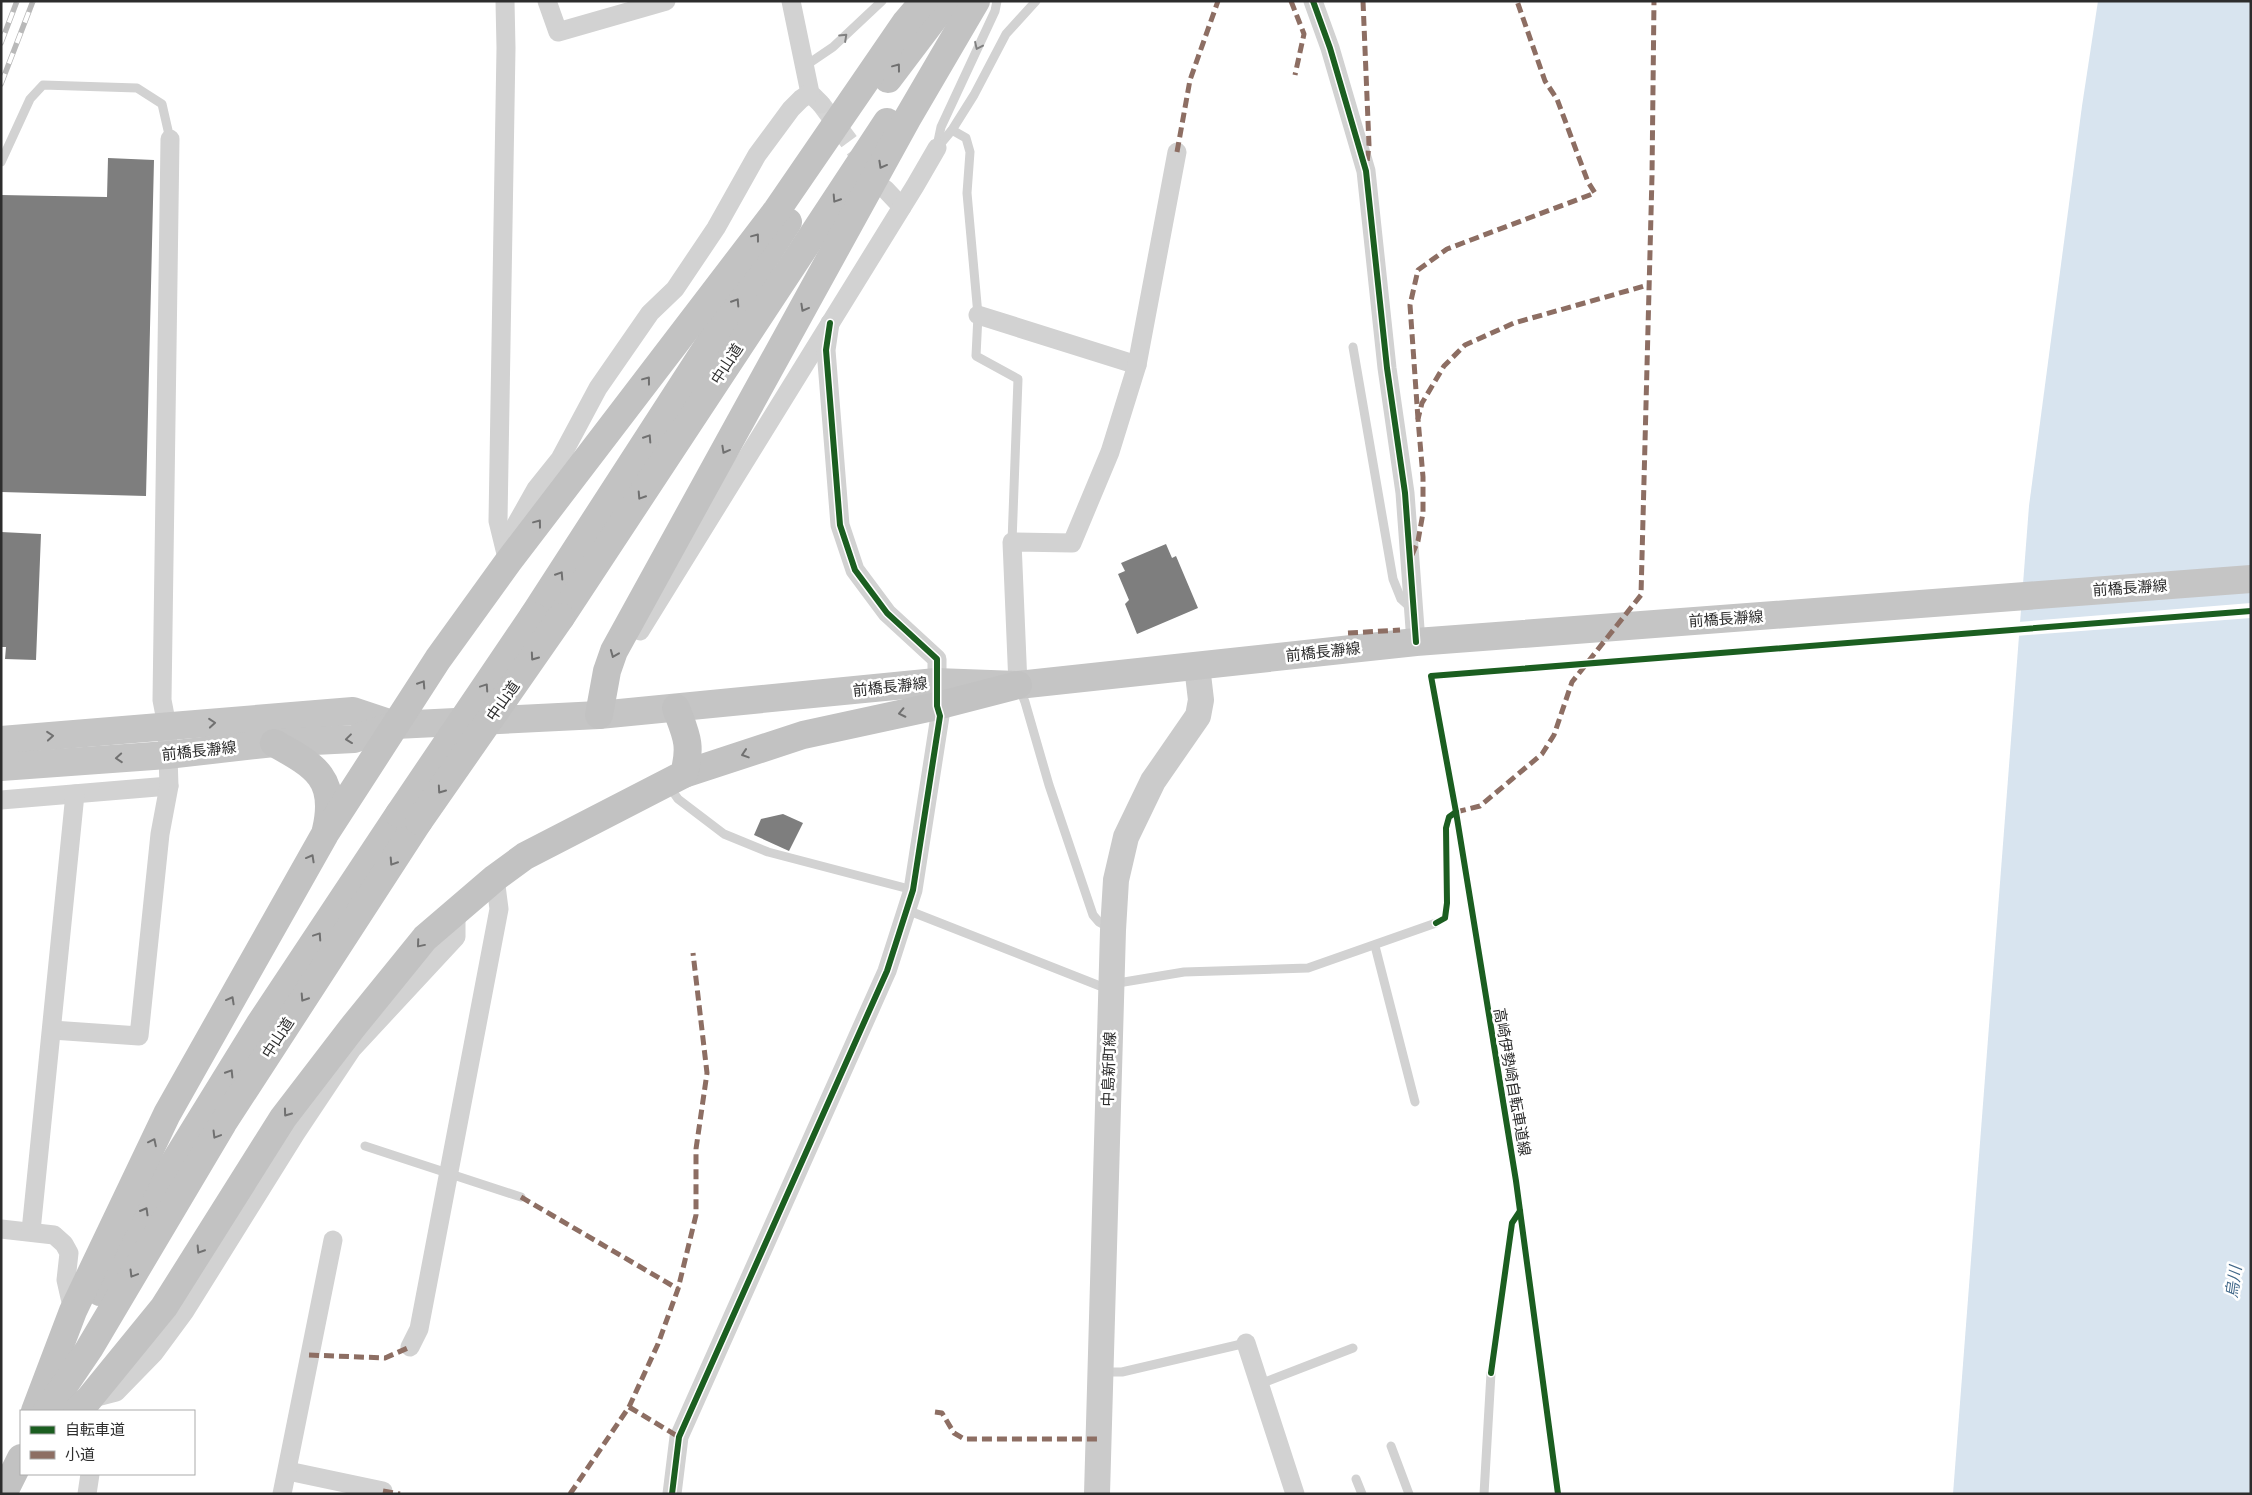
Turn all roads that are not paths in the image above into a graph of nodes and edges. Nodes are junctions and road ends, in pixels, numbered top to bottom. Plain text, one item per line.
1 (505, 1) edge
2 (547, 1) edge
3 (666, 1) edge
4 (791, 1) edge
5 (882, 1) edge
6 (924, 1) edge
7 (947, 1) edge
8 (975, 1) edge
9 (997, 1) edge
10 (1036, 1) edge
11 (1312, 1) edge
12 (805, 66) junction
13 (952, 130) junction
14 (170, 139) joint
15 (937, 148) junction
16 (1177, 152) dead end
17 (1, 162) edge
18 (885, 189) dead end
19 (902, 207) junction
20 (978, 315) junction
21 (830, 323) junction
22 (1354, 347) dead end
23 (1137, 365) junction
24 (1012, 542) junction
25 (507, 553) junction
26 (2251, 578) edge
27 (1414, 611) junction
28 (640, 631) dead end
29 (1429, 642) junction
30 (1197, 666) junction
31 (1018, 685) junction
32 (936, 694) junction
33 (676, 708) junction
34 (599, 715) junction
35 (395, 725) junction
36 (167, 726) junction
37 (1, 740) edge
38 (274, 743) junction
39 (167, 754) junction
40 (1, 766) edge
41 (675, 778) junction
42 (169, 786) junction
43 (75, 794) junction
44 (1, 800) edge
45 (409, 818) junction
46 (325, 834) junction
47 (494, 878) junction
48 (913, 890) junction
49 (907, 910) junction
50 (1436, 923) dead end
51 (1113, 930) junction
52 (1375, 946) junction
53 (1112, 985) junction
54 (52, 1030) junction
55 (1415, 1102) dead end
56 (365, 1146) dead end
57 (450, 1174) junction
58 (521, 1197) dead end
59 (1, 1229) edge
60 (31, 1231) junction
61 (333, 1240) dead end
62 (73, 1311) junction
63 (1246, 1343) joint
64 (410, 1347) dead end
65 (1353, 1348) dead end
66 (1101, 1372) junction
67 (1491, 1373) dead end
68 (1260, 1384) junction
69 (87, 1407) edge
70 (36, 1410) edge
71 (46, 1410) edge
72 (1391, 1446) dead end
73 (20, 1453) edge
74 (288, 1471) junction
75 (14, 1474) edge
76 (90, 1475) edge
77 (1356, 1479) dead end
78 (383, 1490) dead end
79 (87, 1494) edge
80 (282, 1494) edge
81 (672, 1494) edge
82 (1097, 1494) edge
83 (1295, 1494) edge
84 (1362, 1494) edge
85 (1409, 1494) edge
86 (1484, 1494) edge

1 - 25 street
2 - 3 street
4 - 12 street
12 -> 5 lane
25 -> 6 highway
45 -> 7 highway, 中山道, bridge
8 -> 34 highway
8 -> 45 highway, 中山道, bridge
9 -> 15 lane
10 - 13 lane
11 - 27 street
12 - 25 street
13 - 15 lane
13 - 20 lane
14 - 17 lane
14 - 36 street
15 - 19 street
16 - 23 street
18 - 19 street
19 - 21 street
20 - 23 street
20 - 24 lane
21 - 28 street
21 - 32 street
22 - 27 lane
23 - 24 street
24 - 31 street
35 -> 25 highway
26 - 29 main road, 前橋長瀞線
27 - 29 street
29 - 30 main road, 前橋長瀞線
30 - 31 main road, 前橋長瀞線
30 - 51 main road, 中島新町線
31 - 32 highway
31 - 51 lane
32 - 33 main road, 前橋長瀞線
32 -> 41 highway
32 - 48 street
33 - 34 main road, 前橋長瀞線
33 - 41 highway
34 - 35 main road, 前橋長瀞線
36 -> 35 main road, 前橋長瀞線
35 -> 38 main road, 前橋長瀞線
35 - 46 highway
37 -> 36 main road, 前橋長瀞線
36 - 39 street
38 - 39 main road, 前橋長瀞線
38 - 46 highway
39 -> 40 main road, 前橋長瀞線
39 - 42 street
41 - 47 highway
41 - 48 lane
42 - 43 street
42 - 54 street
43 - 44 street
43 - 54 street
45 - 71 highway, 中山道
62 -> 46 highway
47 - 57 street
47 - 69 highway
48 - 49 street
49 - 53 lane
49 - 81 street
50 - 52 lane
51 - 53 main road, 中島新町線
52 - 53 lane
52 - 55 lane
53 - 66 main road, 中島新町線
54 - 60 street
56 - 57 lane
57 - 58 lane
57 - 64 street
59 - 60 street
60 - 62 street
61 - 74 street
62 - 70 highway
63 - 66 lane
63 - 68 street
65 - 68 lane
66 - 82 main road, 中島新町線
67 - 86 lane
68 - 83 street
72 - 85 lane
73 - 75 highway
74 - 78 street
74 - 80 street
76 - 79 street
77 - 84 lane

